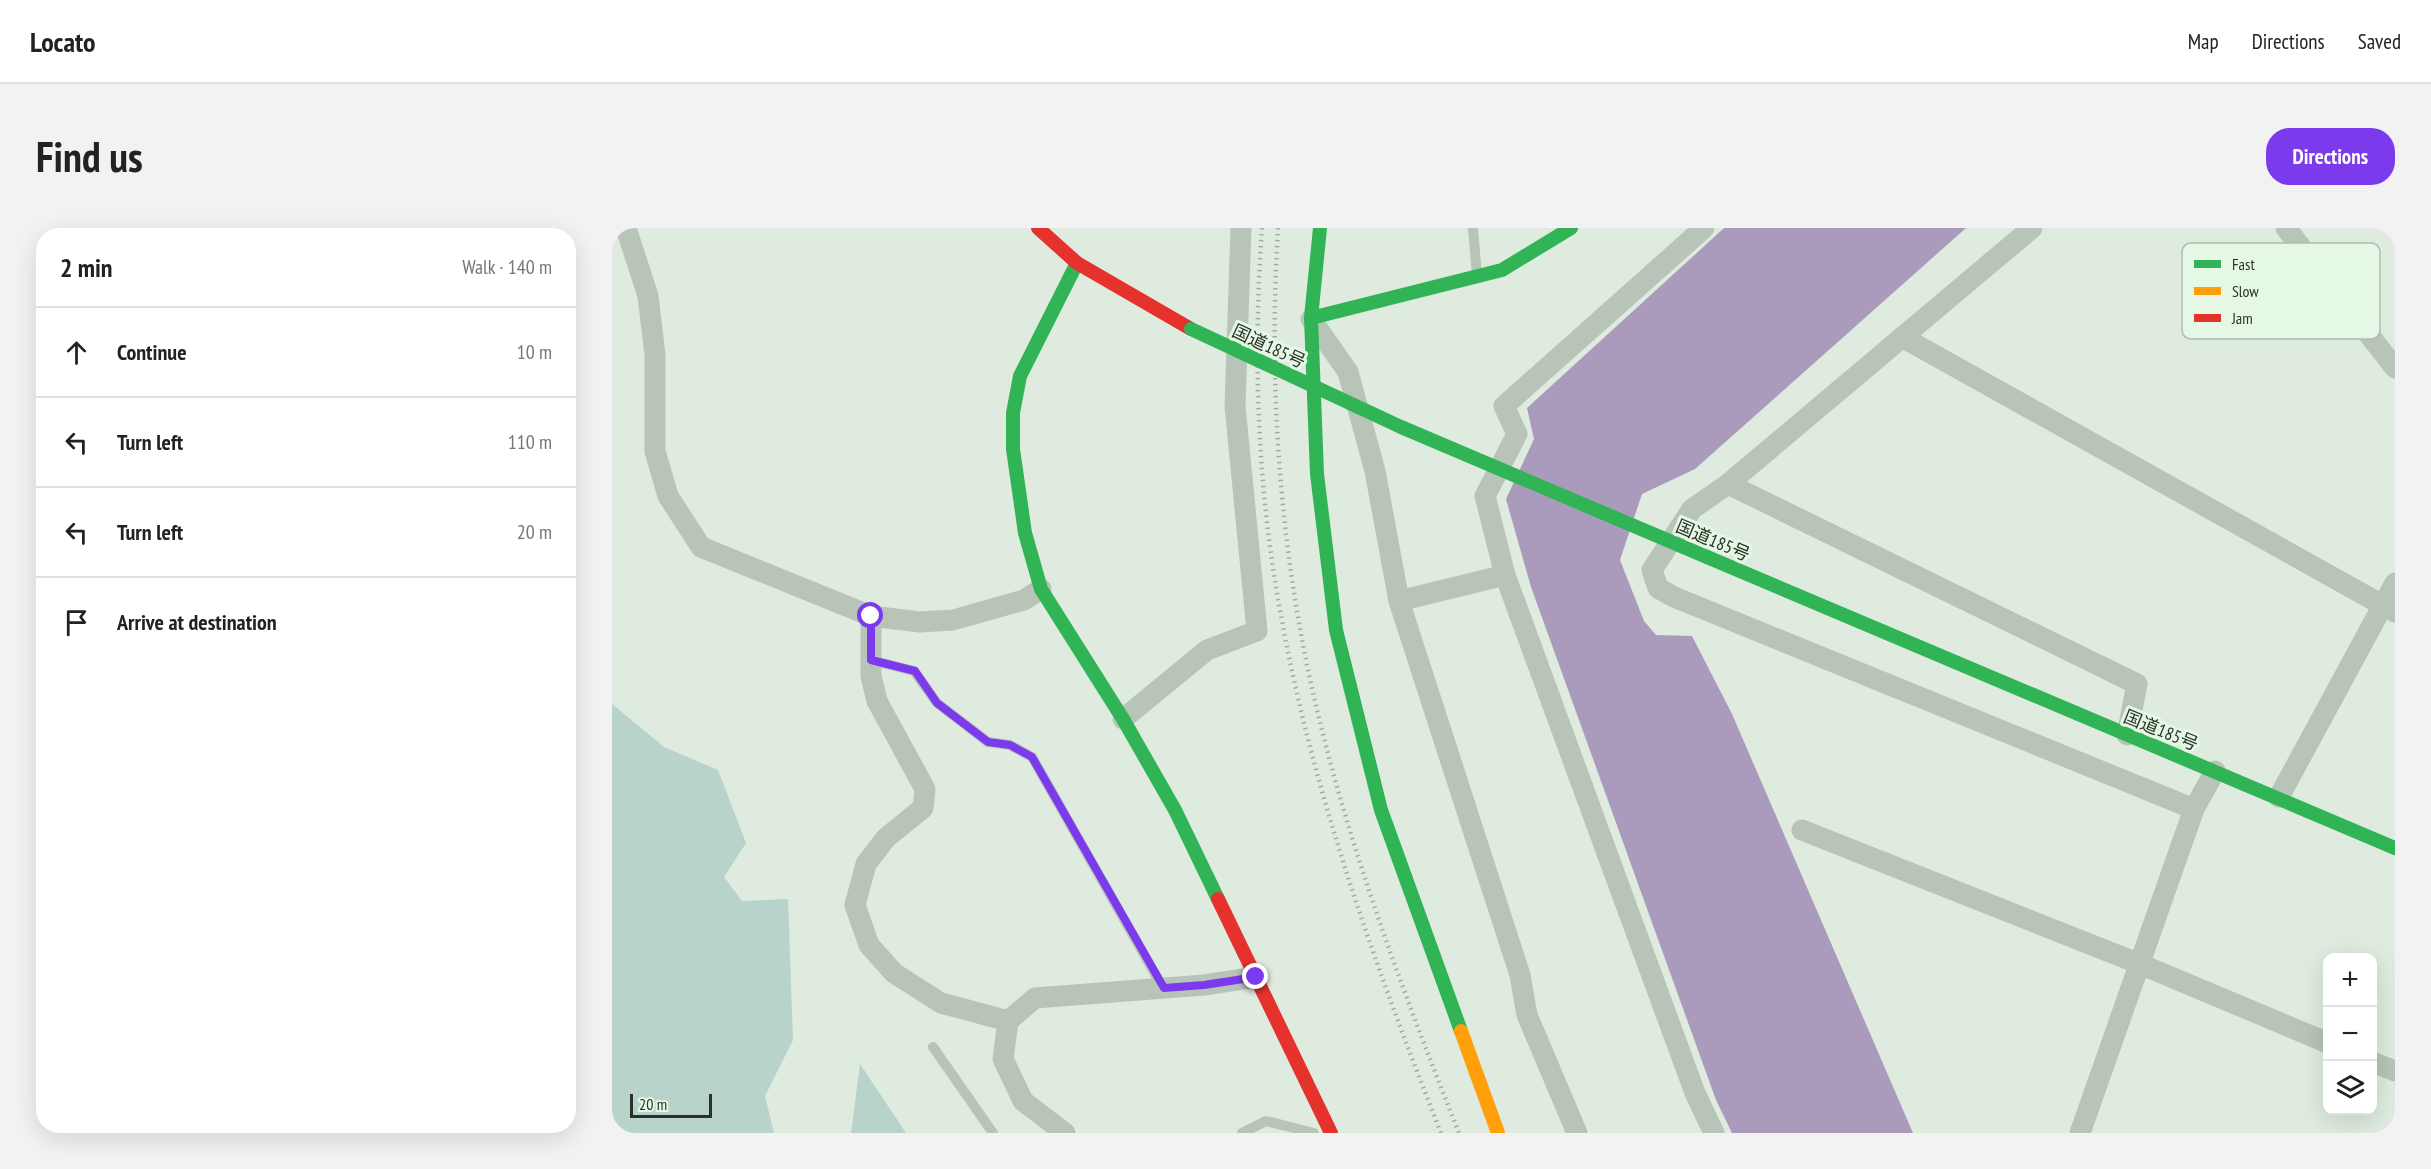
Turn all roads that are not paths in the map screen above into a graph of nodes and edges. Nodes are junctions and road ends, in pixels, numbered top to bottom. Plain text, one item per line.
1 (626, 228) edge
2 (1038, 228) edge
3 (1241, 228) edge
4 (1320, 228) edge
5 (1473, 228) edge
6 (1571, 228) edge
7 (1704, 228) edge
8 (2032, 228) edge
9 (2286, 228) edge
10 (2298, 243) edge
11 (1077, 263) junction
12 (1477, 276) junction
13 (1311, 318) junction
14 (1902, 337) junction
15 (2372, 339) edge
16 (2395, 368) edge
17 (1728, 484) junction
18 (1505, 575) junction
19 (2395, 583) edge
20 (1041, 589) junction
21 (1399, 601) junction
22 (2388, 610) edge
23 (871, 616) junction
24 (871, 660) junction
25 (1123, 719) junction
26 (2127, 735) junction
27 (2215, 771) junction
28 (2279, 797) junction
29 (2194, 809) junction
30 (1802, 830) dead end
31 (2395, 848) edge
32 (2140, 964) junction
33 (1256, 977) junction
34 (1164, 988) junction
35 (1008, 1021) junction
36 (2323, 1041) edge
37 (933, 1047) dead end
38 (2377, 1064) edge
39 (2395, 1071) edge
40 (2085, 1131) edge
41 (993, 1133) edge
42 (1065, 1133) edge
43 (1242, 1133) edge
44 (1314, 1133) edge
45 (1331, 1133) edge
46 (1498, 1133) edge
47 (1577, 1133) edge
48 (1714, 1133) edge

1 - 23 street
2 - 11 main road, 国道185号
3 - 25 street
4 - 13 main road
5 - 12 lane
6 - 12 main road
7 - 18 street
8 - 14 street
9 - 10 street
11 - 20 main road
11 - 26 main road, 国道185号, bridge
12 - 13 main road
13 - 21 street
13 - 46 main road
14 - 17 street
14 - 22 street
15 - 16 street
17 - 26 street
17 - 29 street
18 - 21 street
18 - 48 street
19 - 22 street
20 - 23 street
20 - 25 main road
21 - 47 street
22 - 28 street
23 - 24 street
24 - 34 lane
24 - 35 street
25 - 33 main road
26 - 27 main road, 国道185号
27 - 28 main road, 国道185号
27 - 29 street
28 - 31 main road, 国道185号
29 - 32 street
30 - 32 street
32 - 36 street
32 - 40 street
33 - 34 street
33 - 45 main road
34 - 35 street
35 - 42 street
37 - 41 lane
38 - 39 street
43 - 44 lane

